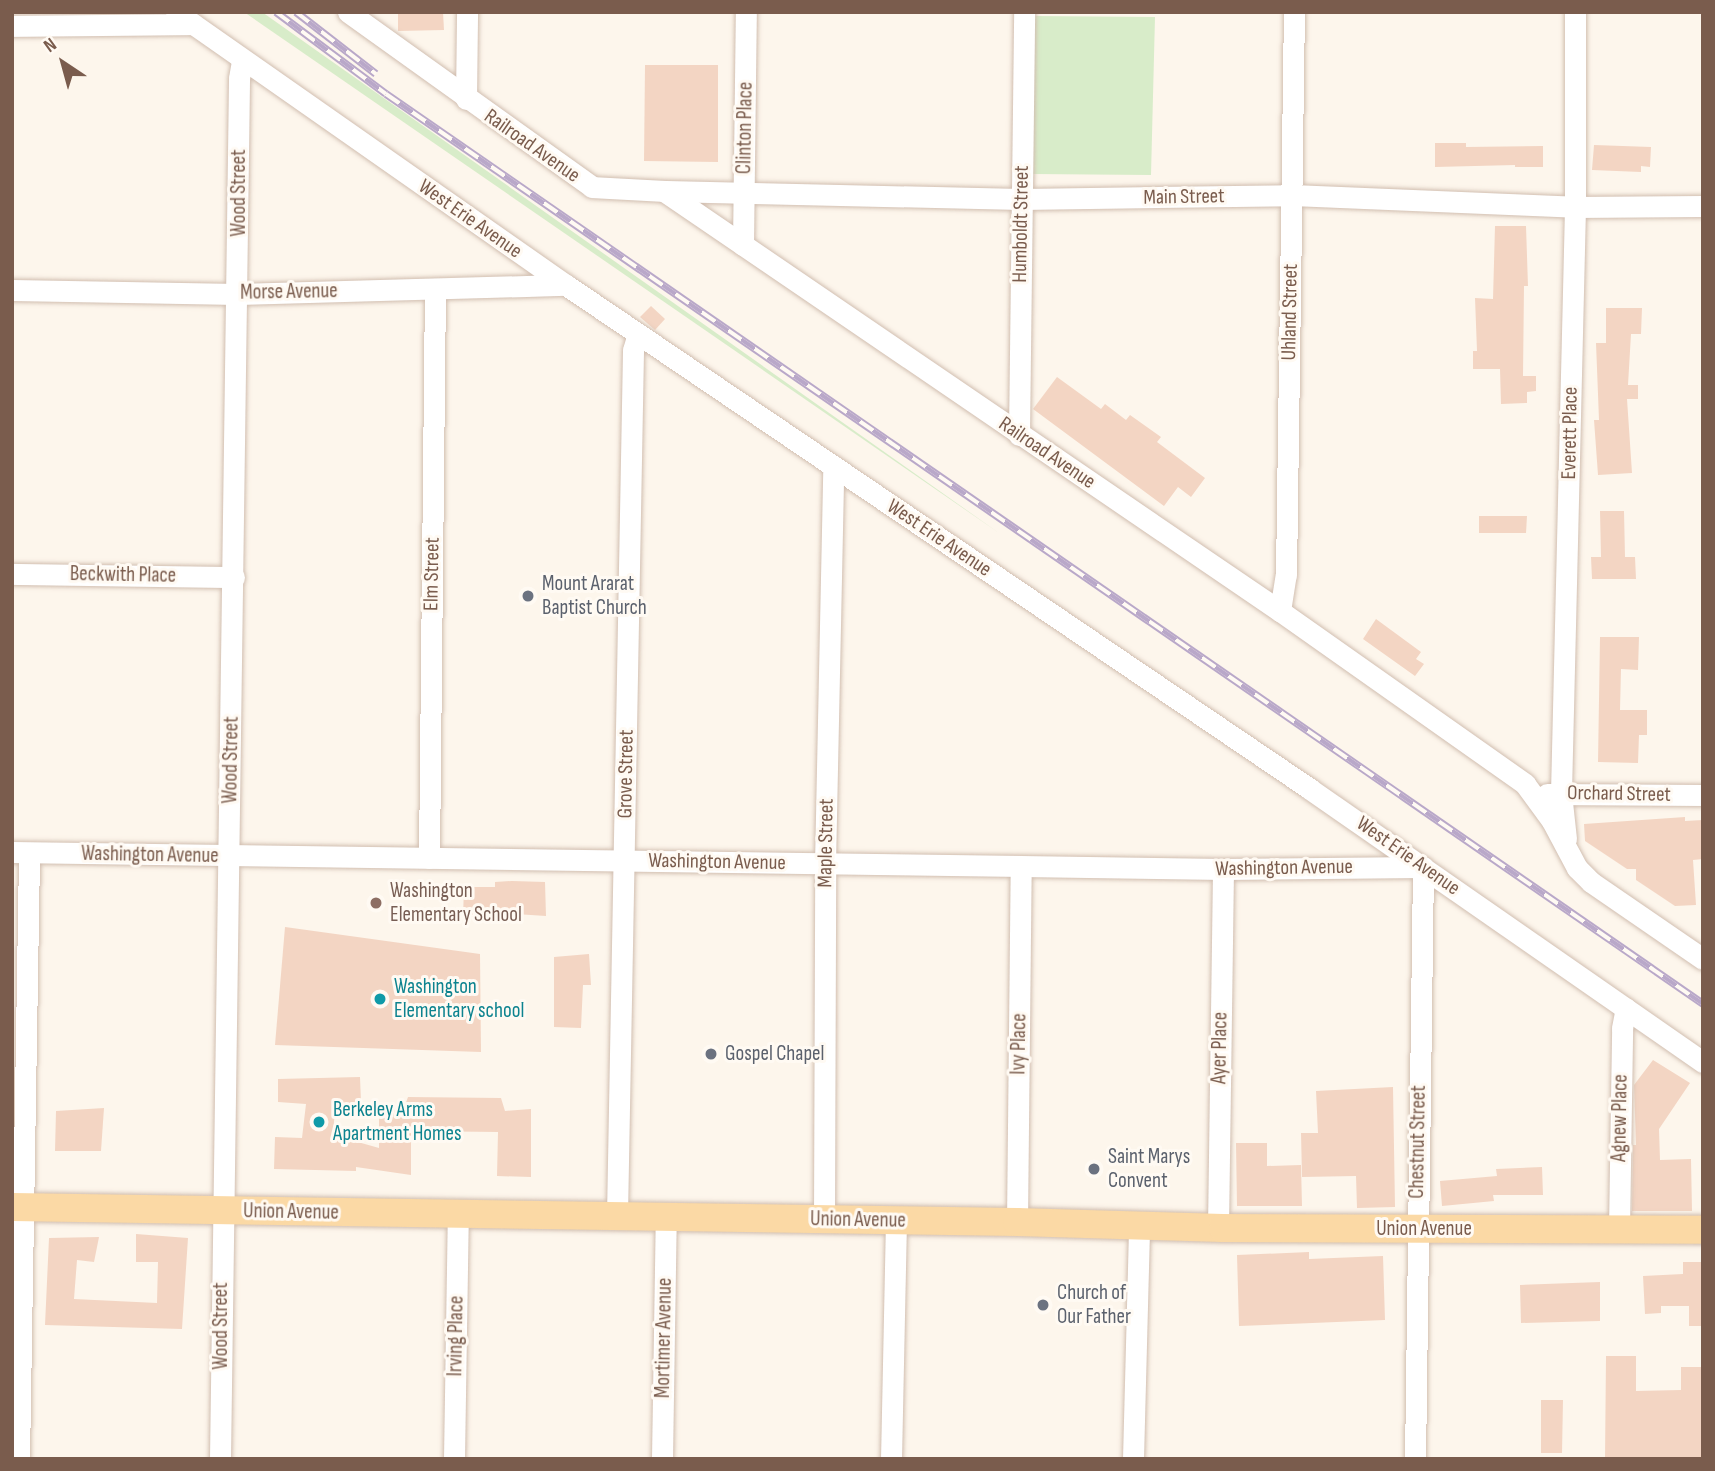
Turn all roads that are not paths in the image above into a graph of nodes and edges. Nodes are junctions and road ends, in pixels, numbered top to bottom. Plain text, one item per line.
1 (348, 12) edge
2 (467, 12) edge
3 (746, 12) edge
4 (1024, 12) edge
5 (1294, 12) edge
6 (1575, 12) edge
7 (185, 18) edge
8 (12, 26) edge
9 (242, 61) junction
10 (466, 99) junction
11 (664, 191) junction
12 (744, 195) junction
13 (1292, 195) junction
14 (1021, 199) junction
15 (1703, 206) edge
16 (1575, 207) junction
17 (743, 244) junction
18 (566, 285) junction
19 (435, 289) junction
20 (12, 290) edge
21 (238, 293) junction
22 (638, 334) junction
23 (1019, 435) junction
24 (834, 466) junction
25 (12, 574) edge
26 (234, 577) junction
27 (1280, 611) junction
28 (1561, 793) junction
29 (1534, 794) junction
30 (1703, 795) edge
31 (1568, 852) junction
32 (21, 853) edge
33 (230, 856) junction
34 (429, 858) junction
35 (625, 861) junction
36 (825, 864) junction
37 (1021, 866) junction
38 (1423, 867) junction
39 (1223, 869) junction
40 (1703, 958) edge
41 (1626, 1008) junction
42 (1703, 1062) edge
43 (18, 1207) edge
44 (222, 1211) junction
45 (458, 1214) junction
46 (617, 1216) junction
47 (666, 1217) junction
48 (824, 1219) junction
49 (895, 1220) junction
50 (1017, 1222) junction
51 (1139, 1225) junction
52 (1218, 1228) junction
53 (1416, 1229) junction
54 (1619, 1229) junction
55 (1703, 1230) edge
56 (19, 1459) edge
57 (220, 1459) edge
58 (454, 1459) edge
59 (662, 1459) edge
60 (891, 1459) edge
61 (1133, 1459) edge
62 (1415, 1459) edge

1 - 10 street, Railroad Avenue
2 - 10 street
3 - 12 street, Clinton Place
4 - 14 street, Humboldt Street
5 - 13 street, Uhland Street
6 - 16 street, Everett Place
7 - 8 street
7 - 9 street, West Erie Avenue
9 - 18 street, West Erie Avenue
9 - 21 street, Wood Street
10 - 11 street, Railroad Avenue
11 - 12 street, Main Street
11 - 17 street, Railroad Avenue
12 - 14 street, Main Street
12 - 17 street, Clinton Place
13 - 14 street, Main Street
13 - 16 street, Main Street
13 - 27 street, Uhland Street
14 - 23 street, Humboldt Street
15 - 16 street, Main Street
16 - 28 street, Everett Place
17 - 23 street, Railroad Avenue
18 - 19 street, Morse Avenue
18 - 22 street, West Erie Avenue
19 - 21 street, Morse Avenue
19 - 34 street, Elm Street
20 - 21 street, Morse Avenue
21 - 26 street, Wood Street
22 - 24 street, West Erie Avenue
22 - 35 street, Grove Street
23 - 27 street, Railroad Avenue
24 - 36 street, Maple Street
24 - 38 street, West Erie Avenue
25 - 26 street, Beckwith Place
26 - 33 street, Wood Street
27 - 29 street, Railroad Avenue
28 - 29 street, Orchard Street
28 - 30 street, Orchard Street
28 - 31 street, Everett Place
29 - 31 street, Railroad Avenue
31 - 40 street, Railroad Avenue
32 - 33 street, Washington Avenue
32 - 43 street
33 - 34 street, Washington Avenue
33 - 44 street, Wood Street
34 - 35 street, Washington Avenue
35 - 36 street, Washington Avenue
35 - 46 street, Grove Street
36 - 37 street, Washington Avenue
36 - 48 street, Maple Street
37 - 39 street, Washington Avenue
37 - 50 street, Ivy Place
38 - 39 street, Washington Avenue
38 - 41 street, West Erie Avenue
38 - 53 street, Chestnut Street
39 - 52 street, Ayer Place
41 - 42 street, West Erie Avenue
41 - 54 street, Agnew Place
43 - 44 main road, Union Avenue
43 - 56 street
44 - 45 main road, Union Avenue
44 - 57 street, Wood Street
45 - 46 main road, Union Avenue
45 - 58 street, Irving Place
46 - 47 main road, Union Avenue
47 - 48 main road, Union Avenue
47 - 59 street, Mortimer Avenue
48 - 49 main road, Union Avenue
49 - 50 main road, Union Avenue
49 - 60 street
50 - 51 main road, Union Avenue
51 - 52 main road, Union Avenue
51 - 61 street
52 - 53 main road, Union Avenue
53 - 54 main road, Union Avenue
53 - 62 street, Chestnut Street
54 - 55 main road, Union Avenue

